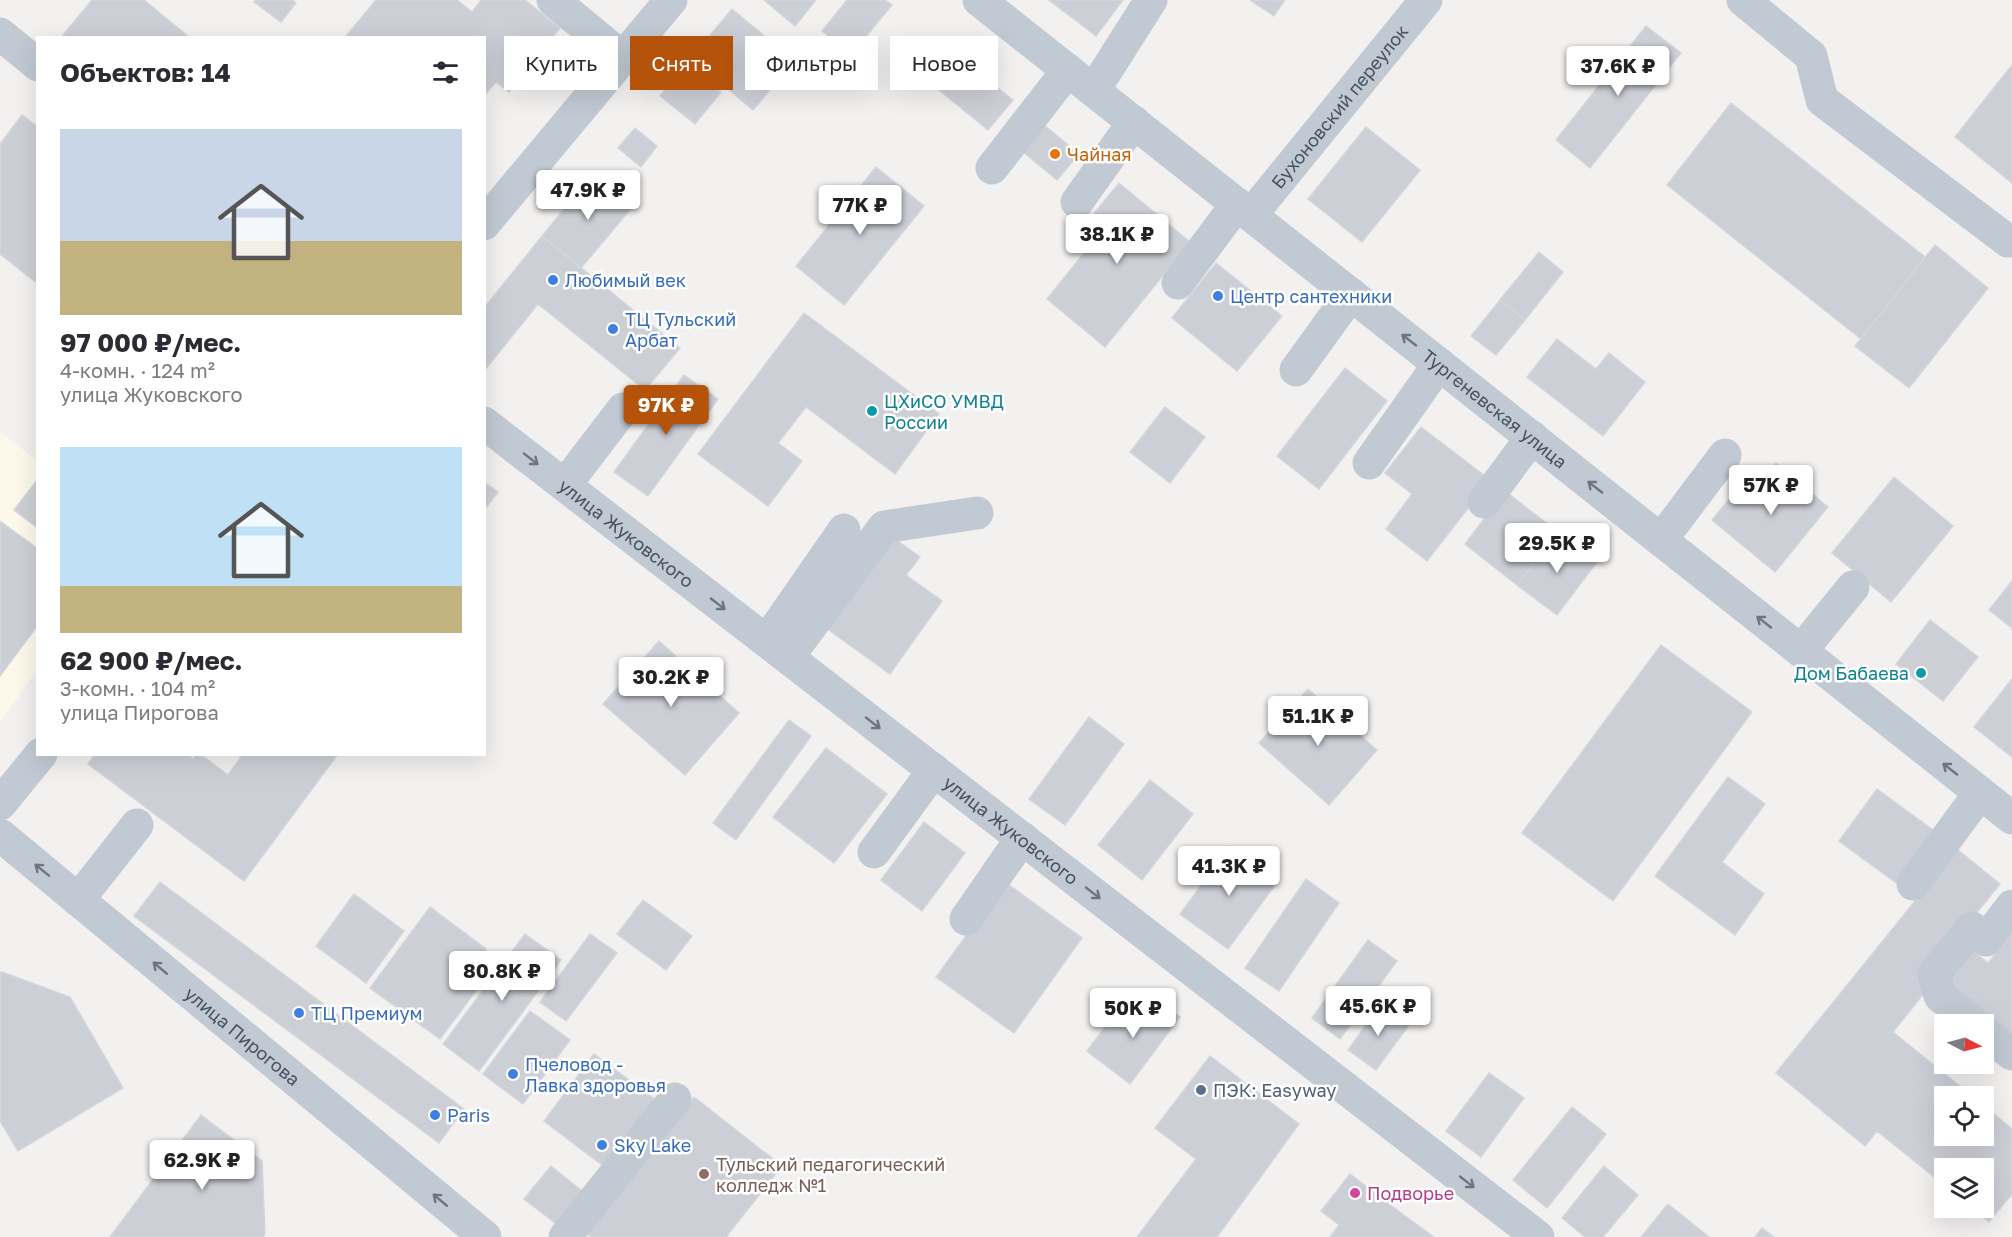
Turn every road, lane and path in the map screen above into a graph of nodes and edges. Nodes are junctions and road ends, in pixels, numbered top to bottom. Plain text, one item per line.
1 (554, 0) edge
2 (671, 0) edge
3 (979, 0) edge
4 (1150, 0) edge
5 (1426, 0) edge
6 (1743, 0) edge
7 (0, 36) edge
8 (623, 58) junction
9 (36, 63) edge
10 (1068, 70) junction
11 (1094, 90) junction
12 (1134, 122) junction
13 (992, 168) dead end
14 (1077, 202) dead end
15 (1244, 209) junction
16 (486, 222) edge
17 (2012, 241) edge
18 (1178, 283) dead end
19 (1351, 294) junction
20 (1439, 364) junction
21 (1296, 370) dead end
22 (623, 409) dead end
23 (486, 425) edge
24 (1532, 437) junction
25 (1725, 455) dead end
26 (1369, 463) dead end
27 (565, 485) junction
28 (1484, 502) dead end
29 (977, 513) dead end
30 (844, 530) dead end
31 (1661, 540) junction
32 (1853, 587) dead end
33 (777, 650) junction
34 (1801, 651) junction
35 (39, 756) edge
36 (934, 770) junction
37 (1980, 793) junction
38 (0, 804) edge
39 (2012, 818) edge
40 (137, 825) dead end
41 (0, 835) edge
42 (1022, 838) junction
43 (874, 852) dead end
44 (1913, 884) dead end
45 (78, 900) junction
46 (2012, 906) edge
47 (966, 919) dead end
48 (1962, 1014) edge
49 (1994, 1040) edge
50 (2012, 1054) edge
51 (675, 1099) dead end
52 (484, 1237) edge
53 (565, 1237) edge
54 (1538, 1237) edge

1 - 8 street
2 - 8 street
3 - 10 street, Тургеневская улица
4 - 11 street
5 - 15 street, Бухоновский переулок
6 - 17 street
7 - 9 street
8 - 16 street
10 - 11 street, Тургеневская улица
10 - 13 street
11 - 12 street, Тургеневская улица
12 - 14 street
12 - 15 street, Тургеневская улица
15 - 18 street, Бухоновский переулок
15 - 19 street, Тургеневская улица
20 -> 19 street, Тургеневская улица
19 - 21 street
20 - 24 street, Тургеневская улица
20 - 26 street
22 - 27 street
23 -> 27 street, улица Жуковского
24 - 28 street
31 -> 24 street, Тургеневская улица
25 - 31 street
27 -> 33 street, улица Жуковского
29 - 33 street
30 - 33 street
34 -> 31 street, Тургеневская улица
32 - 34 street
33 -> 36 street, улица Жуковского
37 -> 34 street, Тургеневская улица
35 - 38 street
36 - 42 street, улица Жуковского
36 - 43 street
37 - 39 street, Тургеневская улица
37 - 44 street
40 - 45 street
45 -> 41 street, улица Пирогова
42 - 47 street
42 -> 54 street, улица Жуковского
52 -> 45 street, улица Пирогова
46 - 48 street
49 - 50 street
51 - 53 street

